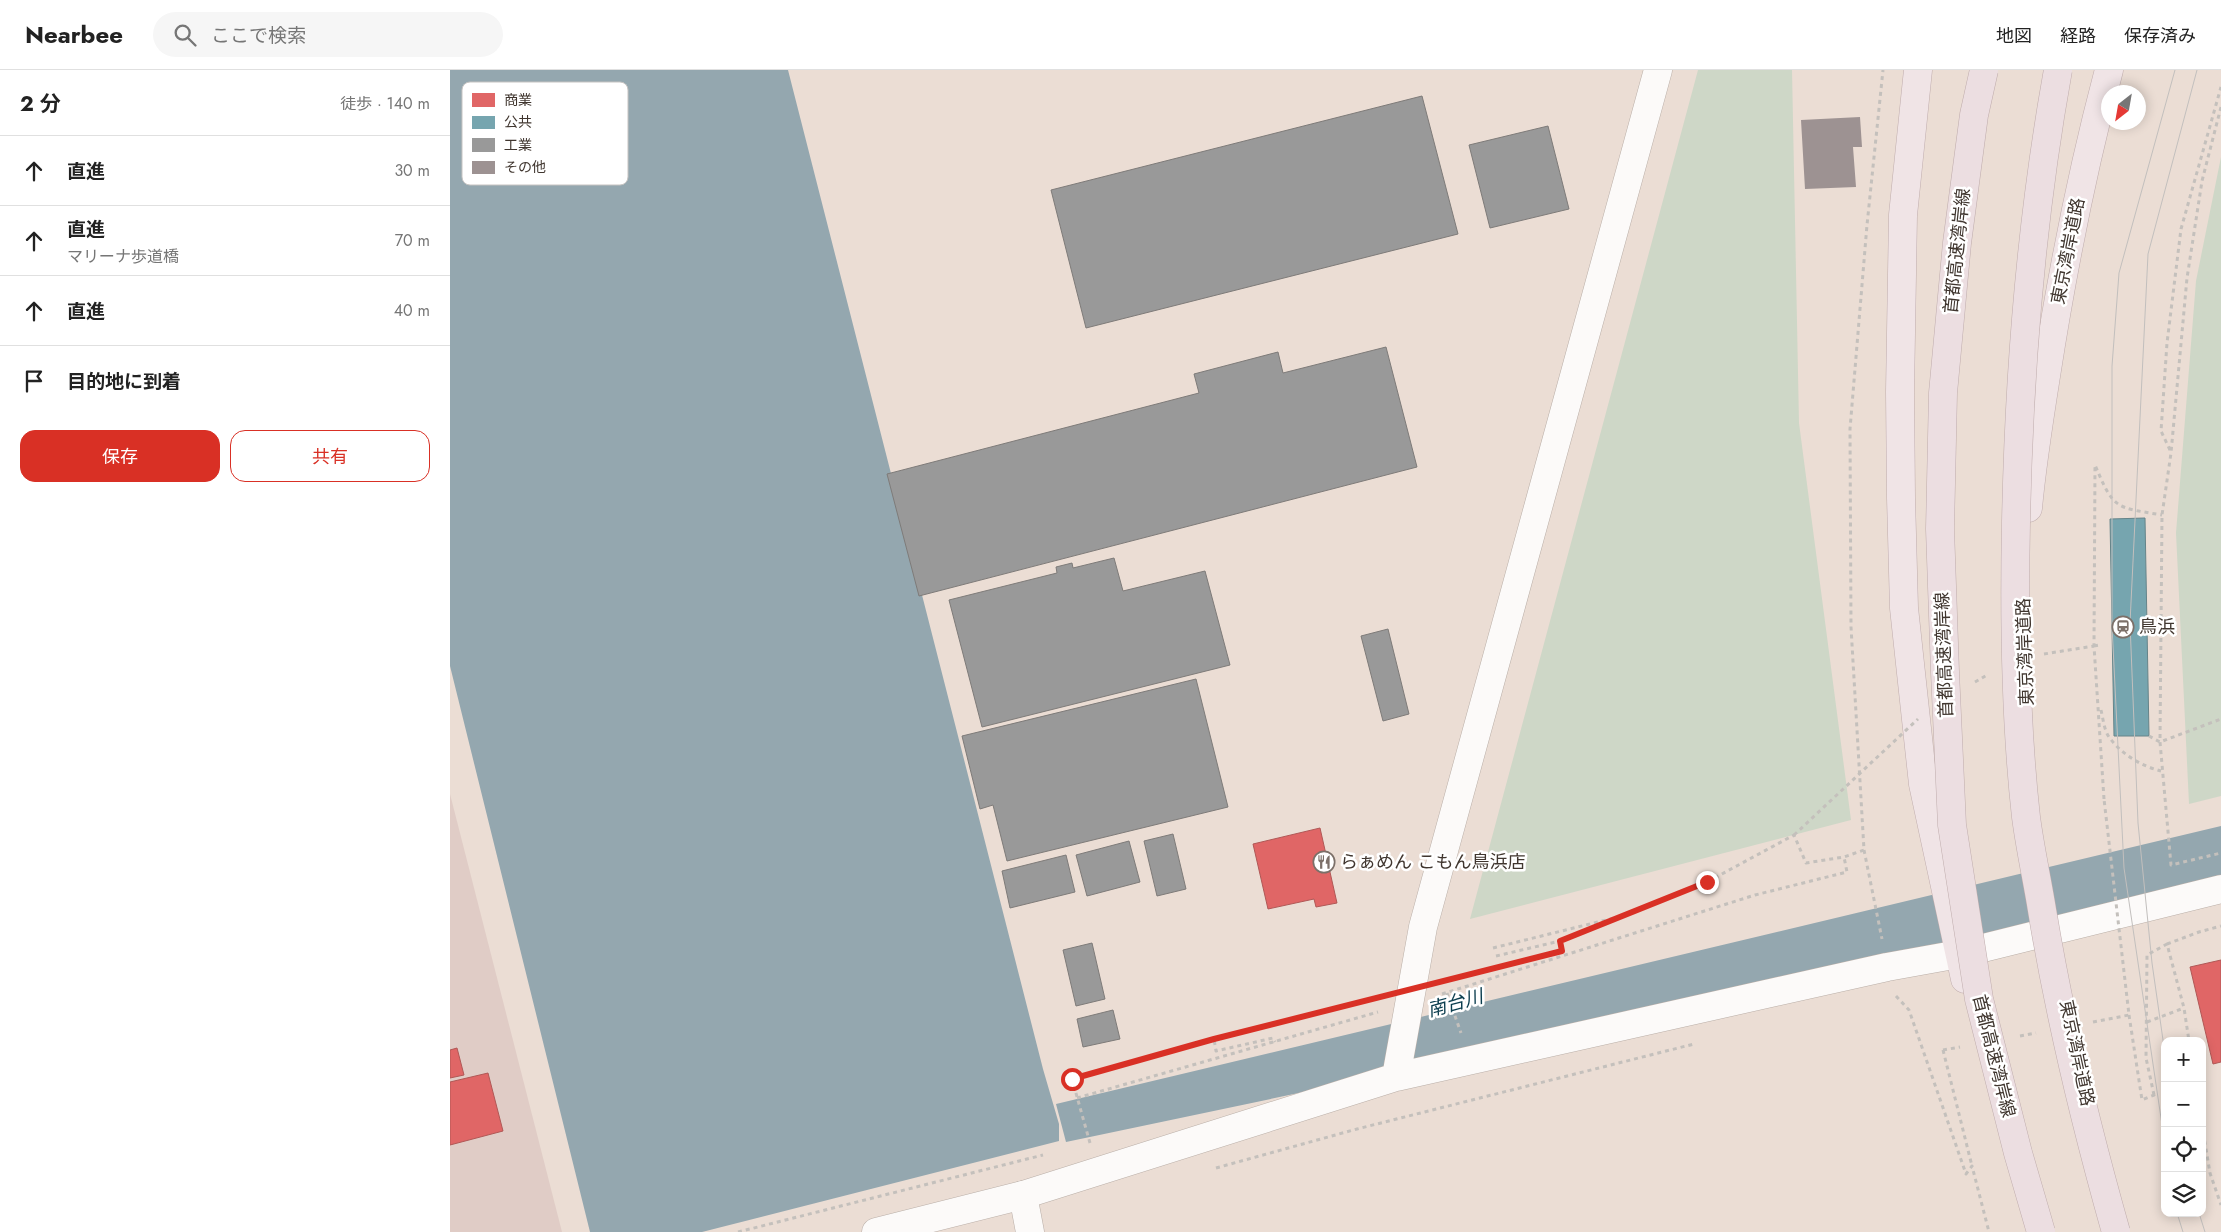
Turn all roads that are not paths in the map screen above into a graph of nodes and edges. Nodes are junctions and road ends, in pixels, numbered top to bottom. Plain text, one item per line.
1 (1658, 70) edge
2 (1918, 70) edge
3 (1984, 70) edge
4 (2058, 70) edge
5 (2109, 70) edge
6 (2221, 889) edge
7 (2052, 931) junction
8 (1959, 954) junction
9 (1396, 1076) junction
10 (1023, 1195) junction
11 (876, 1232) edge
12 (1030, 1232) edge
13 (2031, 1232) edge
14 (2040, 1232) edge
15 (2116, 1232) edge
16 (2125, 1232) edge

1 - 9 street
2 - 8 highway
3 - 14 highway, 首都高速湾岸線, bridge
4 - 15 highway, bridge
5 - 7 highway, 東京湾岸道路
6 - 7 street
7 - 8 street
7 - 16 highway, 東京湾岸道路
8 - 9 street
8 - 13 highway
9 - 10 street
10 - 11 street
10 - 12 street

